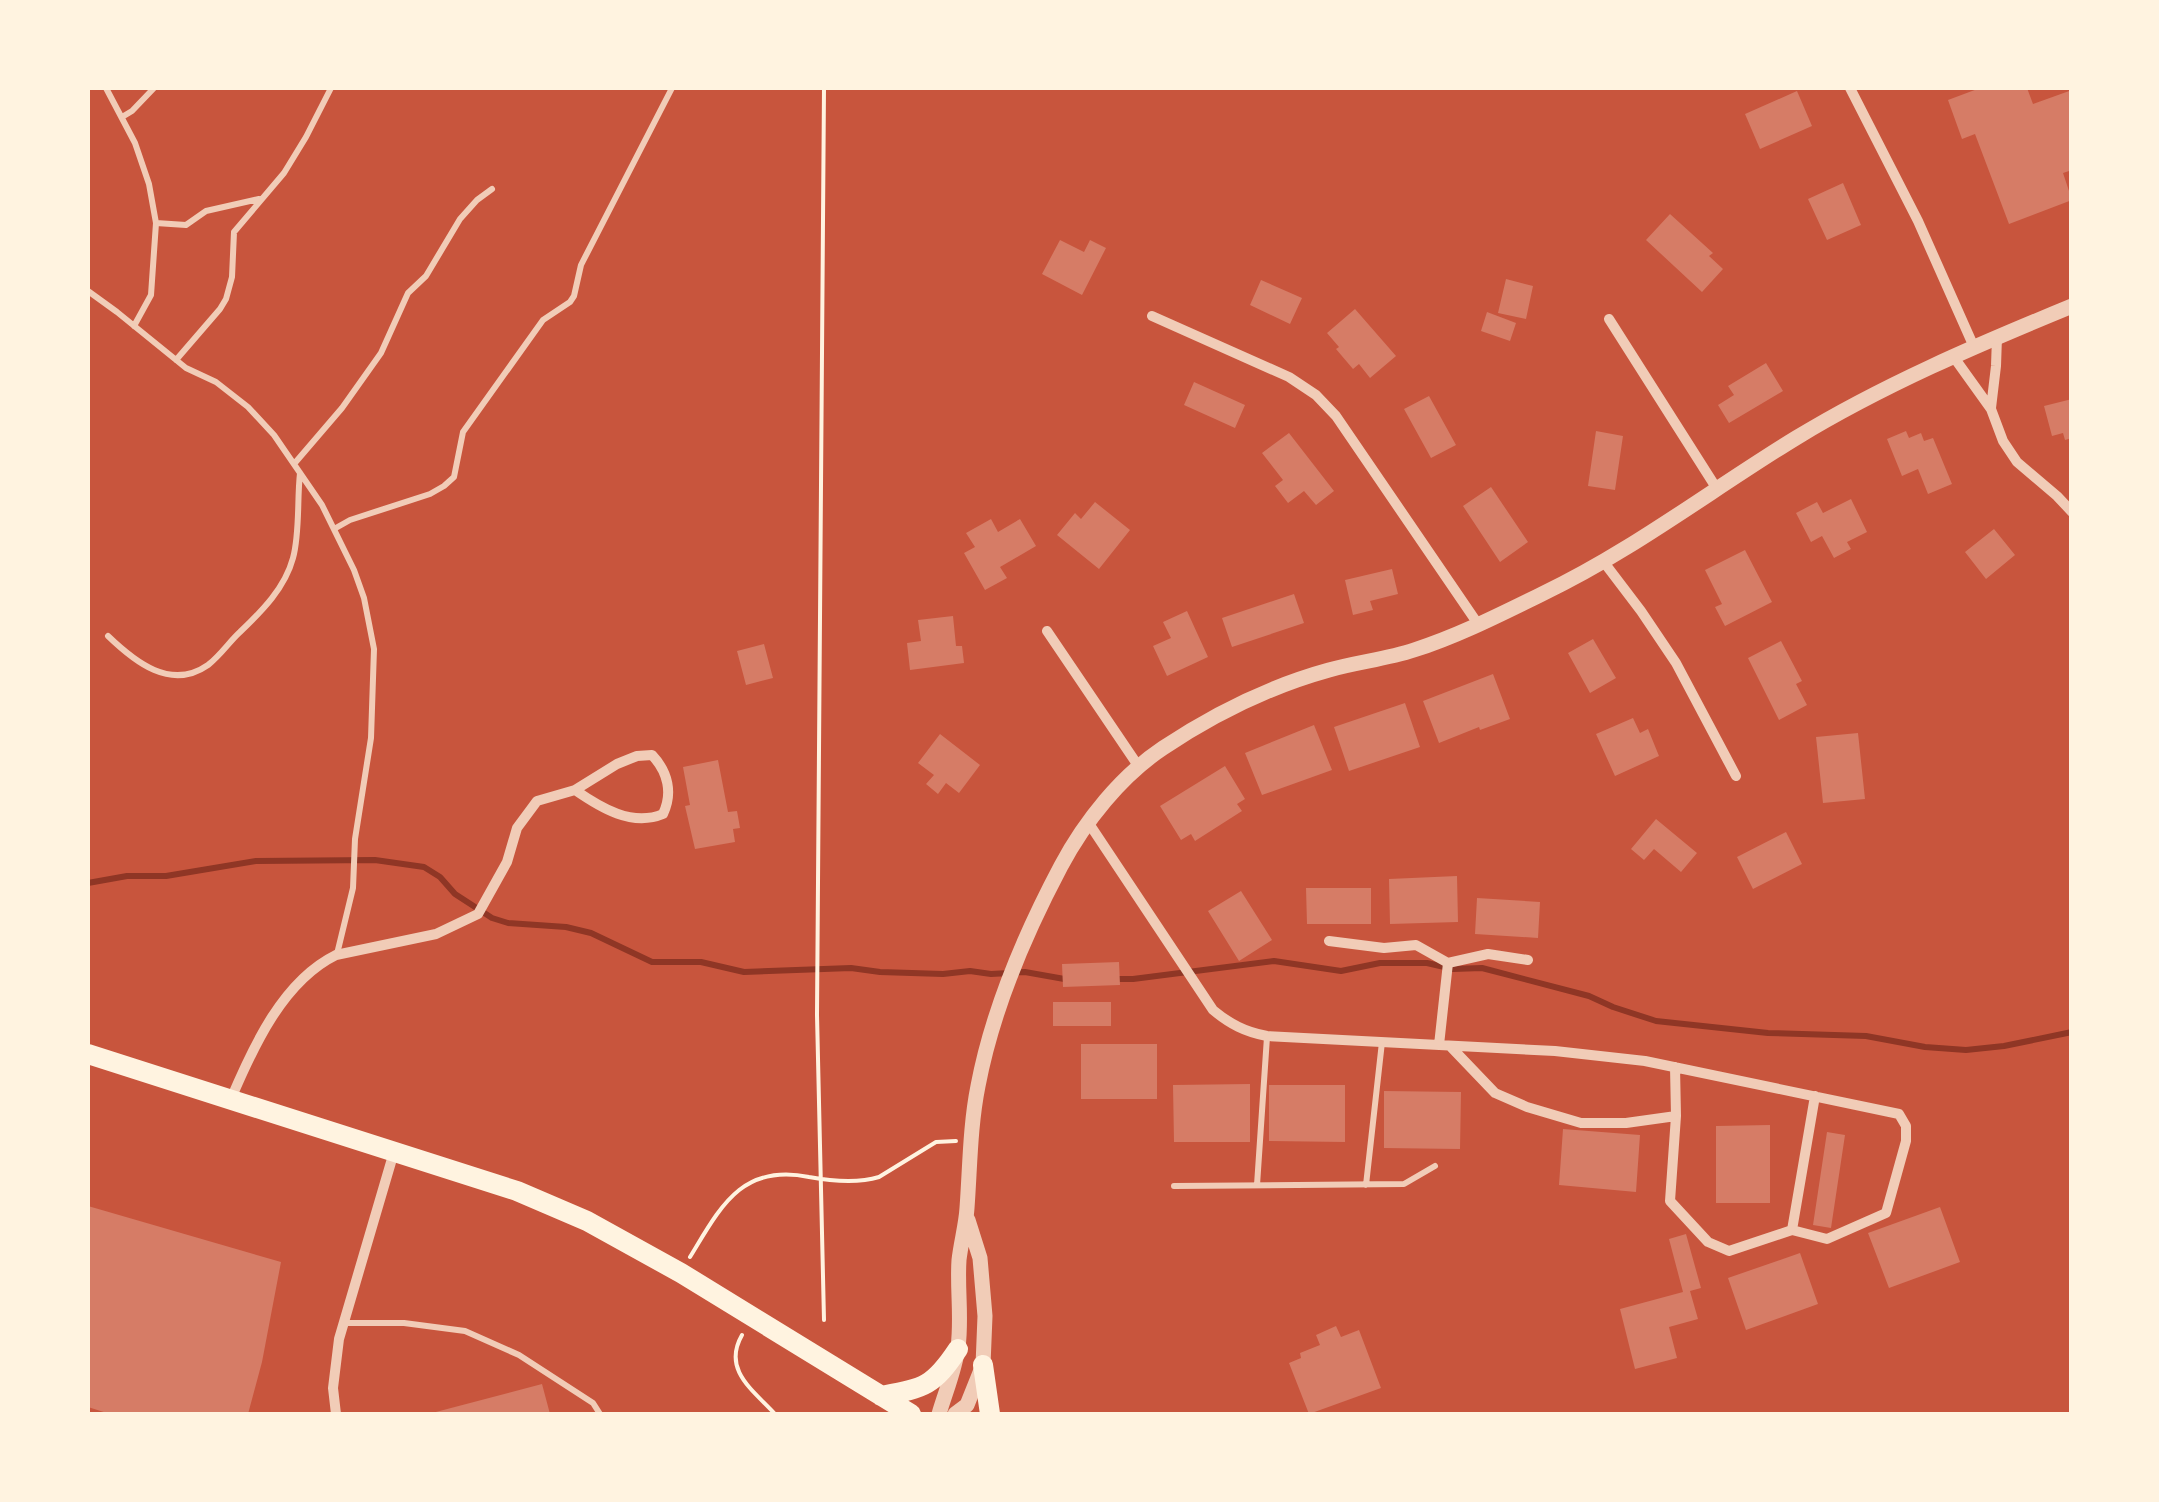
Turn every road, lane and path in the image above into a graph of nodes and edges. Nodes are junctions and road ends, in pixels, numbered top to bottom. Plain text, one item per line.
1 (106, 88) edge
2 (154, 88) edge
3 (331, 88) edge
4 (672, 88) edge
5 (824, 88) edge
6 (1850, 88) edge
7 (122, 117) junction
8 (492, 189) dead end
9 (260, 198) junction
10 (156, 224) junction
11 (88, 291) edge
12 (2072, 306) edge
13 (1152, 316) dead end
14 (1609, 320) dead end
15 (134, 326) junction
16 (1996, 337) junction
17 (1974, 347) junction
18 (1954, 356) junction
19 (176, 360) junction
20 (1991, 409) junction
21 (294, 464) junction
22 (300, 471) junction
23 (1717, 488) junction
24 (2072, 495) edge
25 (2057, 496) junction
26 (2072, 512) edge
27 (334, 529) junction
28 (1603, 562) junction
29 (1478, 624) junction
30 (1046, 632) dead end
31 (108, 636) dead end
32 (1139, 767) junction
33 (1736, 776) dead end
34 (576, 790) junction
35 (1088, 822) junction
36 (1328, 941) dead end
37 (336, 955) junction
38 (1528, 960) dead end
39 (1448, 962) junction
40 (1267, 1036) junction
41 (1382, 1042) junction
42 (1444, 1045) junction
43 (88, 1054) edge
44 (1675, 1067) junction
45 (1815, 1096) junction
46 (231, 1099) junction
47 (1676, 1116) junction
48 (970, 1144) junction
49 (394, 1151) junction
50 (1436, 1166) dead end
51 (822, 1181) junction
52 (1366, 1185) junction
53 (1174, 1186) dead end
54 (1257, 1186) junction
55 (966, 1216) junction
56 (1792, 1230) junction
57 (680, 1274) junction
58 (752, 1318) junction
59 (824, 1320) dead end
60 (344, 1323) junction
61 (958, 1349) junction
62 (983, 1364) junction
63 (881, 1396) junction
64 (336, 1414) edge
65 (600, 1414) edge
66 (774, 1414) edge
67 (910, 1414) edge
68 (939, 1414) edge
69 (954, 1414) edge
70 (990, 1414) edge

1 - 7 lane
2 - 7 lane
3 - 9 lane
4 - 27 lane
5 - 51 path
6 - 17 street
7 - 10 lane
8 - 21 lane
9 - 10 lane
9 - 19 lane
10 - 15 lane
11 - 15 lane
12 - 16 street
13 - 29 street
14 - 23 street
15 - 19 lane
16 - 17 street
16 - 20 street
17 - 18 street
18 - 20 street
18 - 23 street
19 - 21 lane
20 - 25 street
21 - 22 lane
22 - 27 lane
22 - 31 lane
23 - 28 street
24 - 25 street
25 - 26 street
27 - 37 lane
28 - 29 street
28 - 33 street
29 - 32 street
30 - 32 street
32 - 35 street
34 - 34 street
34 - 37 street
35 - 40 street
35 - 48 street
36 - 39 street
37 - 46 street
38 - 39 street
39 - 42 street
40 - 41 street
40 - 54 lane
41 - 42 street
41 - 52 lane
42 - 44 street
42 - 47 street
43 - 46 main road
44 - 45 street
44 - 47 street
45 - 56 street
45 - 56 street
46 - 49 main road
47 - 56 street
48 - 51 path
48 - 55 street
49 - 57 main road
49 - 60 street
50 - 52 lane
51 - 57 path
51 - 59 path
52 - 54 lane
53 - 54 lane
55 - 61 street
55 - 62 street
57 - 58 main road
58 - 63 main road
58 - 66 path
60 - 64 street
60 - 65 lane
61 - 63 main road
61 - 68 street
62 - 69 street
62 - 70 main road
63 - 67 main road

